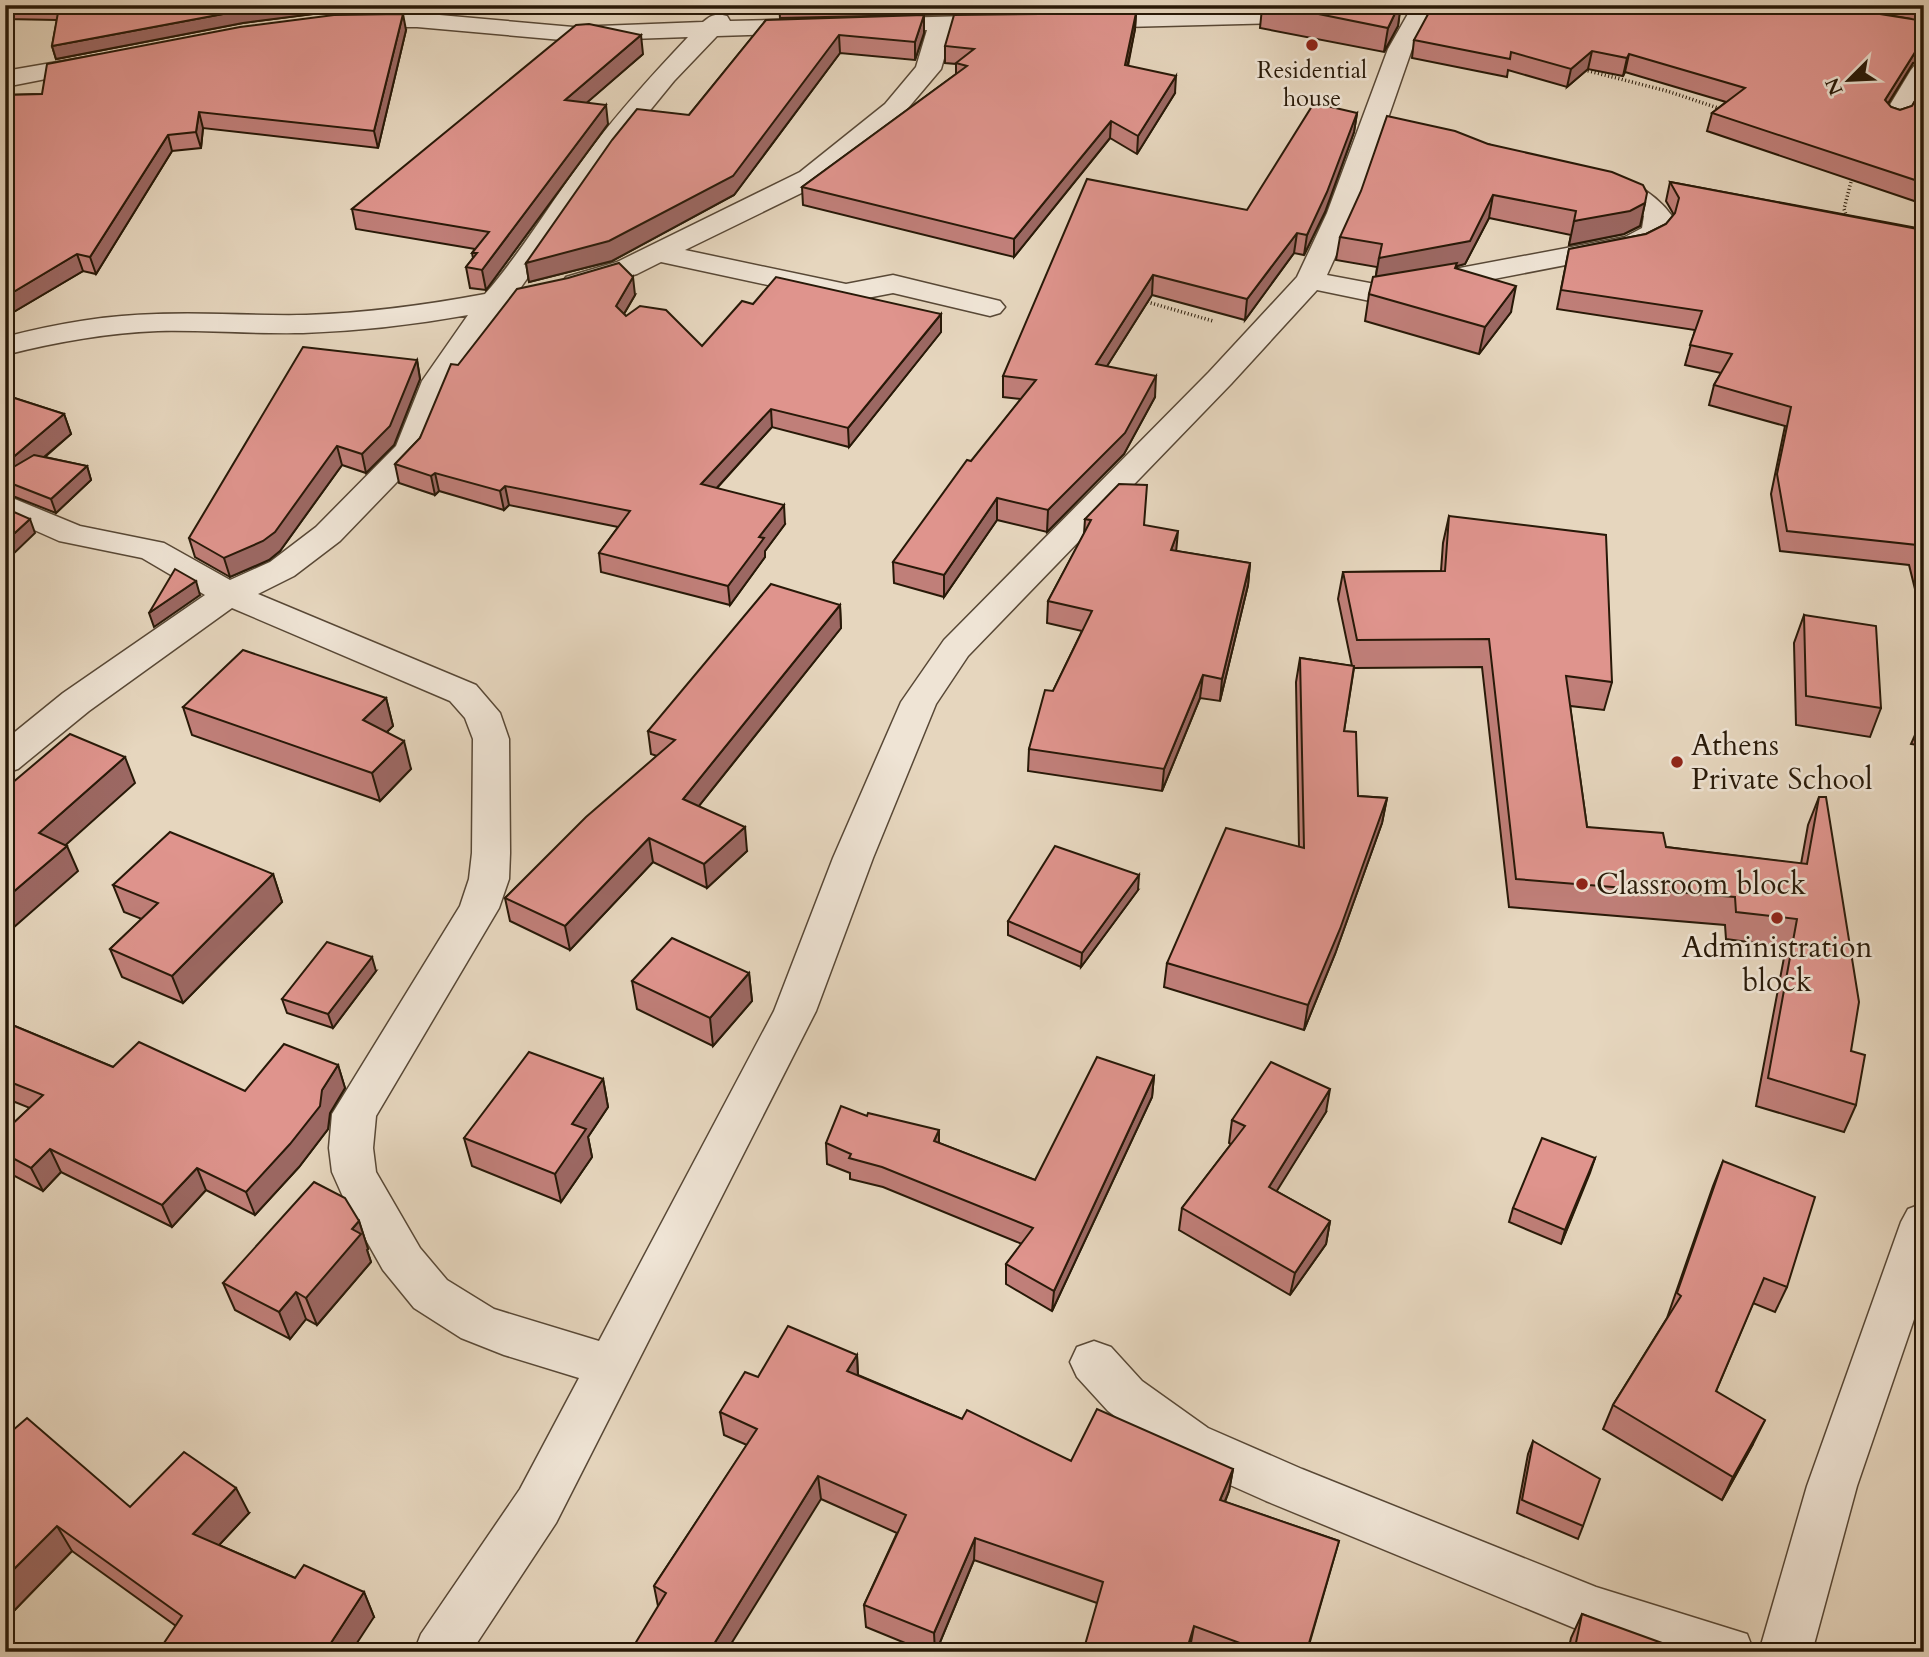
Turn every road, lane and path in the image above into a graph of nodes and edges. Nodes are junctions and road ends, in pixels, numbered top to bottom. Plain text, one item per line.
1 (736, 5) edge
2 (1411, 12) edge
3 (1336, 17) edge
4 (1023, 21) edge
5 (1064, 21) edge
6 (325, 22) edge
7 (942, 22) junction
8 (707, 31) junction
9 (123, 57) edge
10 (1575, 68) edge
11 (1924, 70) edge
12 (5, 79) edge
13 (1730, 112) edge
14 (1895, 118) joint
15 (1567, 176) edge
16 (1849, 221) edge
17 (659, 253) junction
18 (1310, 281) junction
19 (496, 301) junction
20 (1143, 301) edge
21 (990, 307) dead end
22 (1261, 334) junction
23 (5, 346) edge
24 (5, 505) edge
25 (229, 594) junction
26 (5, 760) edge
27 (1924, 1222) edge
28 (1094, 1362) dead end
29 (613, 1366) junction
30 (440, 1652) edge
31 (1728, 1652) edge
32 (1785, 1652) edge

1 - 8 street
2 - 18 street
3 - 5 street
4 - 7 street
6 - 8 street
7 - 8 street
7 - 17 street
8 - 19 street
9 - 12 street
10 - 13 path
11 - 14 street
14 - 16 path
15 - 18 street
17 - 19 street
17 - 21 street
18 - 22 street
19 - 23 street
19 - 25 street
20 - 22 path
22 - 29 street
24 - 25 street
25 - 26 street
25 - 29 street
27 - 32 street
28 - 31 street
29 - 30 street

